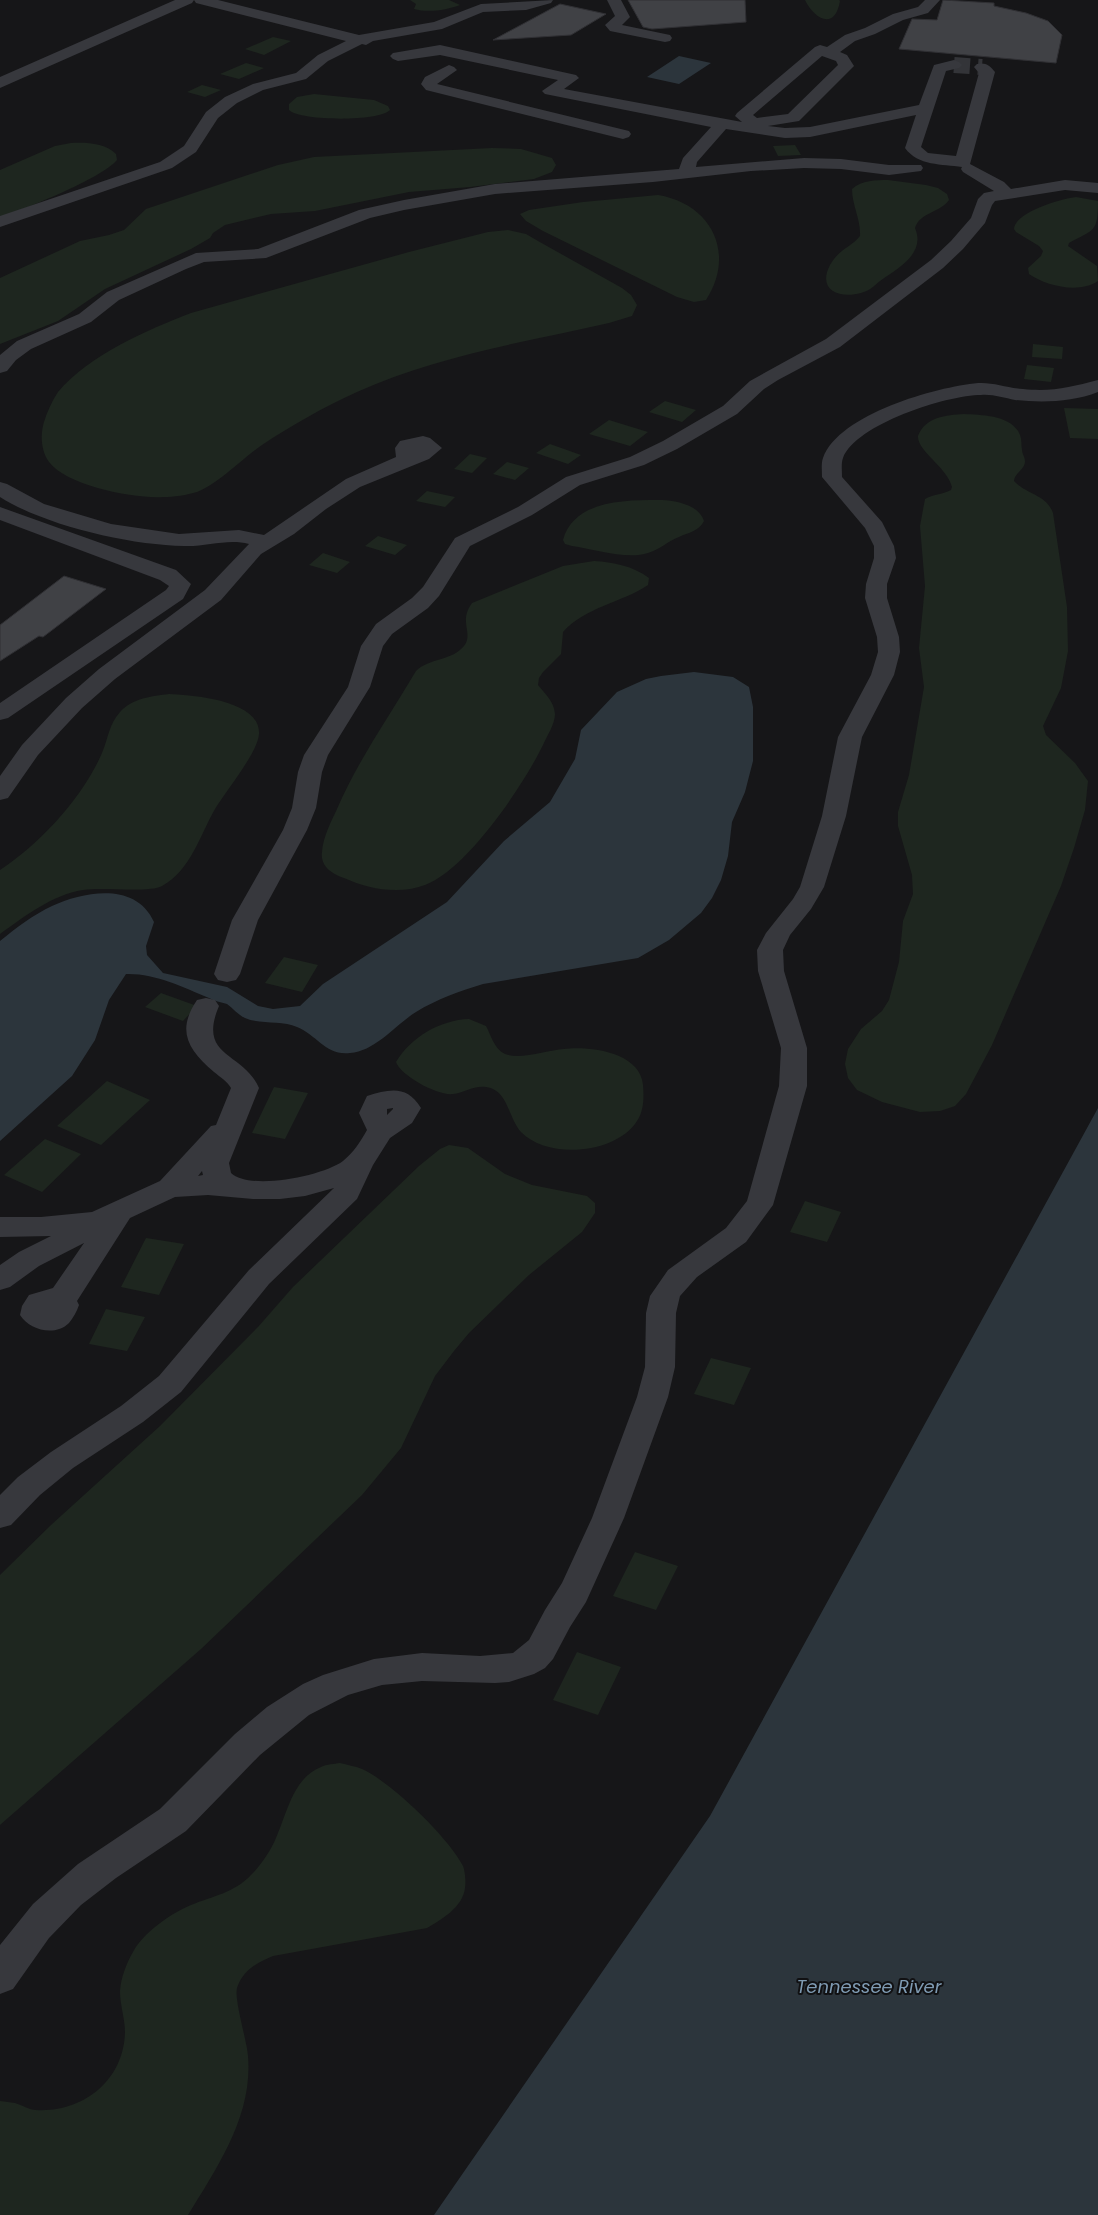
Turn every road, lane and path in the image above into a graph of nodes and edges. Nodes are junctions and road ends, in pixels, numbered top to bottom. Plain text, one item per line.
1 (187, 0) edge
2 (201, 0) edge
3 (546, 0) edge
4 (614, 0) edge
5 (933, 0) edge
6 (634, 21) dead end
7 (612, 25) junction
8 (665, 38) dead end
9 (361, 39) junction
10 (828, 53) junction
11 (398, 56) junction
12 (954, 65) tunnel mouth
13 (937, 74) junction
14 (0, 83) edge
15 (534, 89) dead end
16 (550, 91) junction
17 (925, 109) junction
18 (878, 118) junction
19 (722, 124) junction
20 (751, 126) junction
21 (918, 129) junction
22 (623, 134) dead end
23 (915, 168) dead end
24 (969, 169) dead end
25 (688, 173) junction
26 (1098, 188) edge
27 (1006, 193) junction
28 (0, 222) edge
29 (0, 367) edge
30 (1098, 386) edge
31 (406, 460) dead end
32 (0, 488) edge
33 (0, 513) edge
34 (265, 543) junction
35 (0, 713) edge
36 (0, 794) edge
37 (226, 974) dead end
38 (206, 1006) dead end
39 (230, 1124) junction
40 (382, 1130) dead end
41 (361, 1161) junction
42 (170, 1188) junction
43 (232, 1188) junction
44 (106, 1217) junction
45 (0, 1227) edge
46 (0, 1280) edge
47 (61, 1299) dead end
48 (0, 1516) edge
49 (0, 1977) edge

1 - 14 street
2 - 9 street
3 - 9 street
4 - 7 street
5 - 10 street
6 - 7 street
7 - 8 street
9 - 11 street
9 - 28 street
10 - 20 street
10 - 20 street
11 - 16 street
11 - 22 street
12 - 13 street
13 - 17 street
13 - 21 street
15 - 16 street
16 - 19 street
17 - 18 street
17 - 21 street
18 - 20 street
18 - 21 street
19 - 20 street
19 - 25 street
23 - 25 street
24 - 27 street
25 - 29 street
26 - 27 street
27 - 37 street
30 - 49 street
31 - 34 street
32 - 34 street
33 - 35 street
34 - 36 street
38 - 39 street
39 - 42 street
39 - 43 street
40 - 41 street
41 - 43 street
41 - 48 street
42 - 43 street
42 - 44 street
44 - 45 street
44 - 46 street
44 - 47 street

